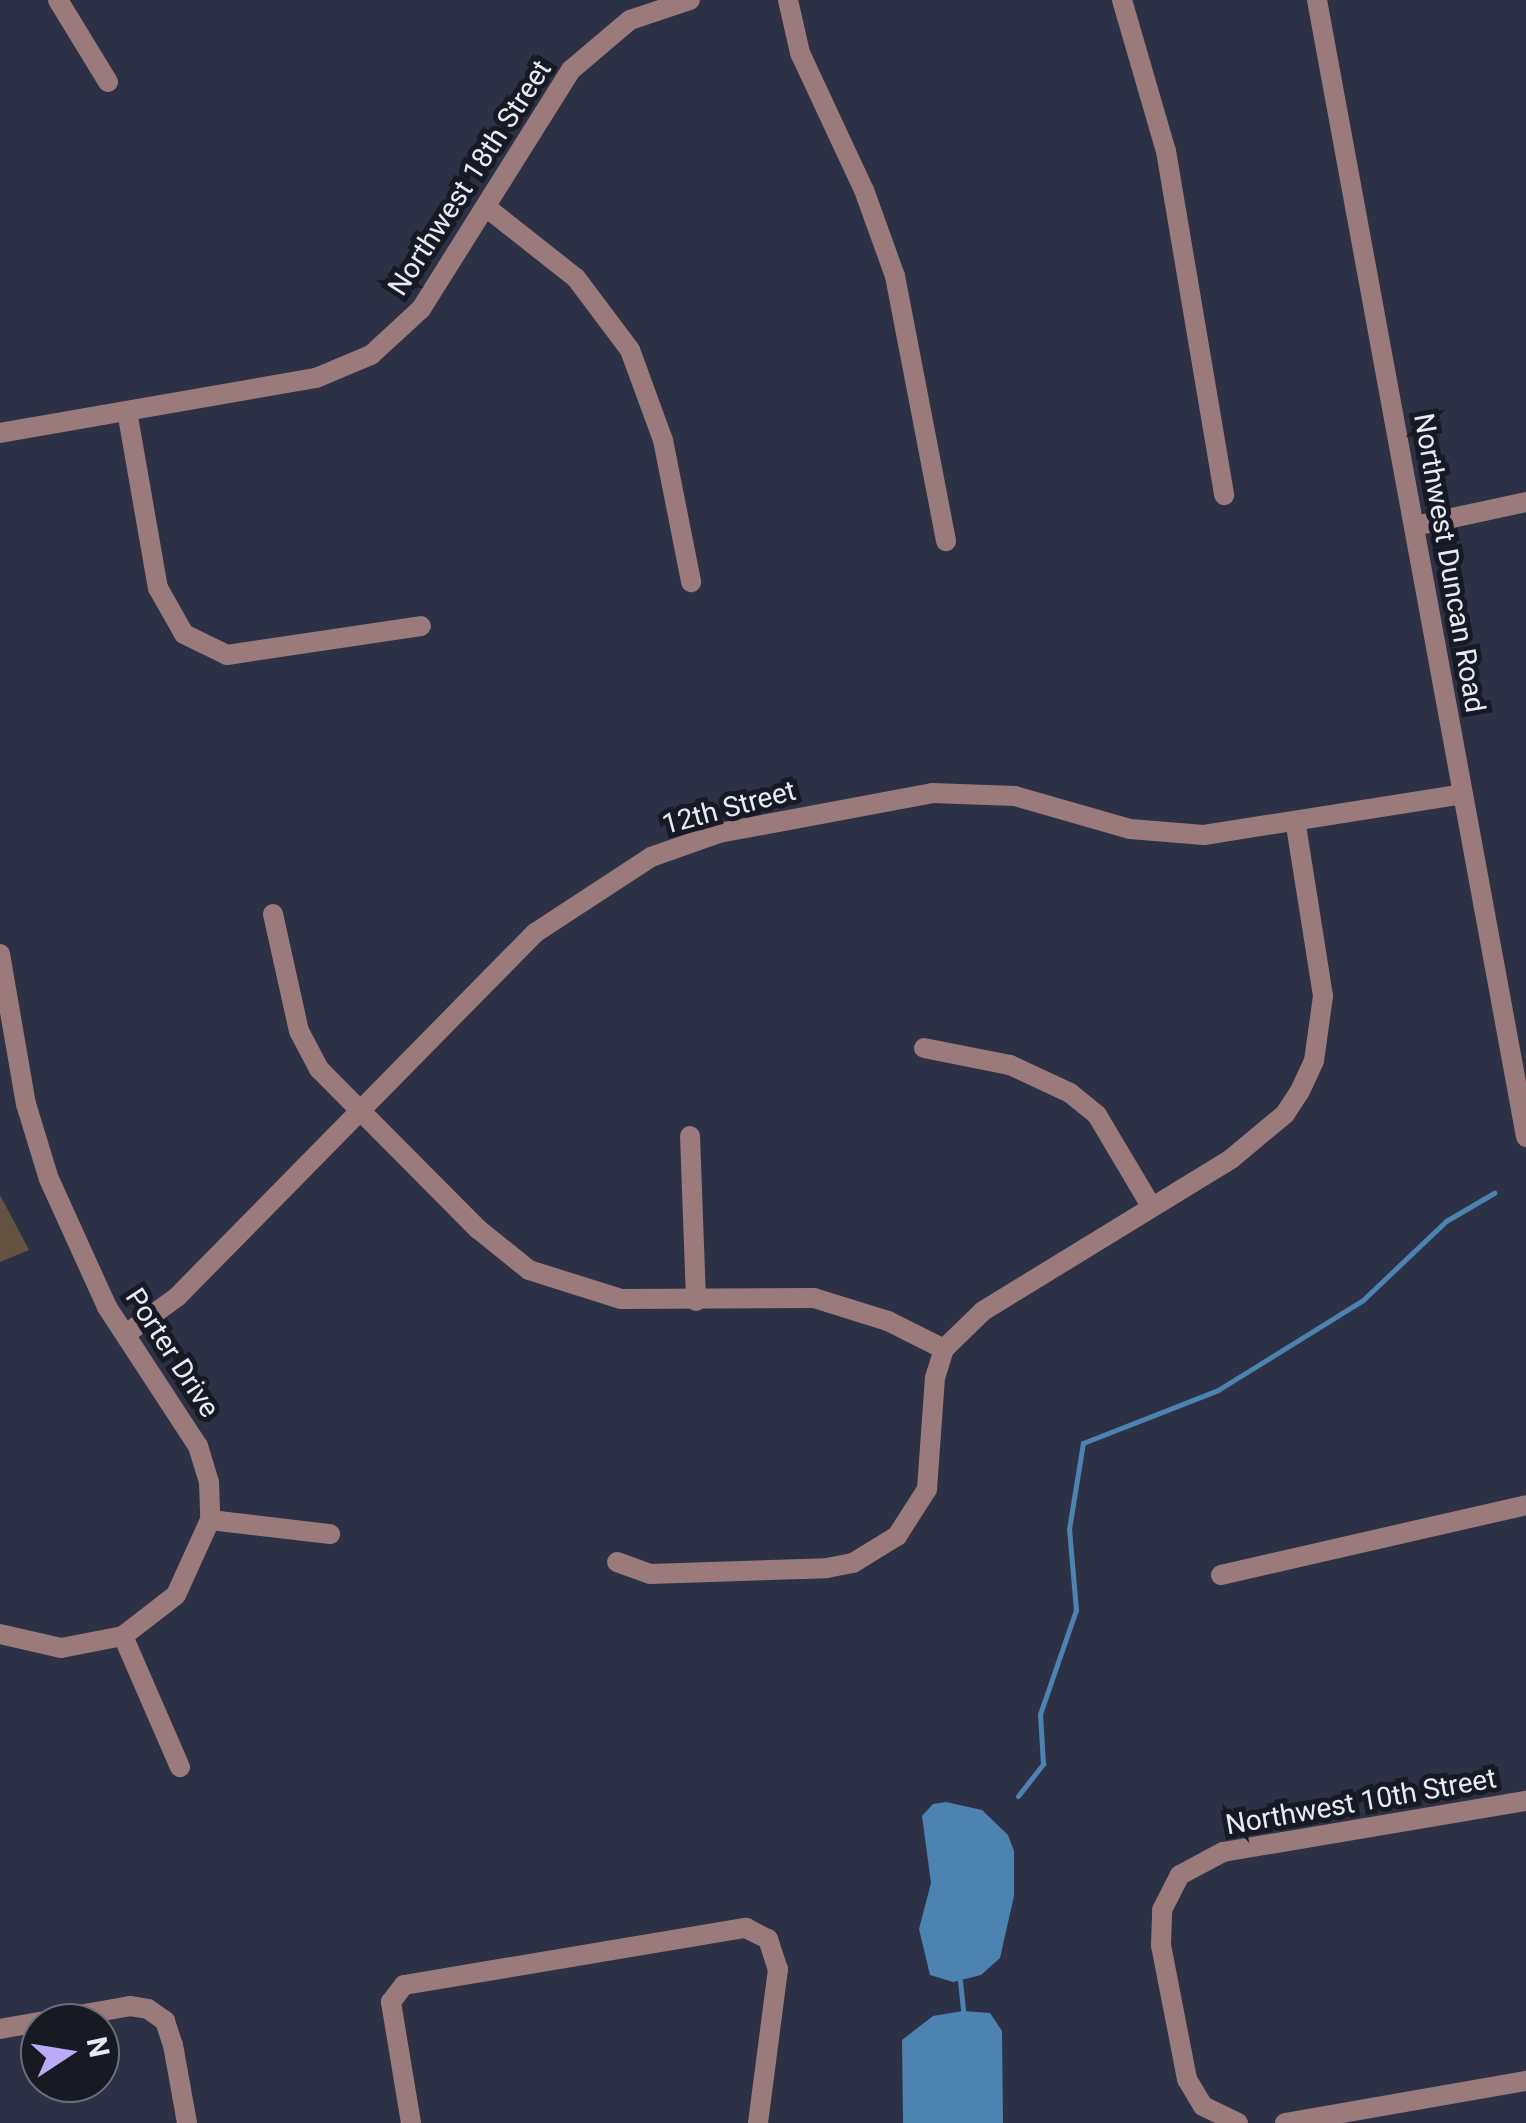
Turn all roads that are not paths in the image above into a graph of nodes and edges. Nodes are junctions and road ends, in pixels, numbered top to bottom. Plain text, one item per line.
1 (58, 0) edge
2 (690, 0) edge
3 (788, 0) edge
4 (1122, 0) edge
5 (1317, 0) edge
6 (108, 82) dead end
7 (486, 207) junction
8 (128, 411) junction
9 (0, 433) edge
10 (1224, 495) dead end
11 (1526, 502) edge
12 (1415, 526) junction
13 (946, 541) dead end
14 (691, 582) dead end
15 (420, 626) dead end
16 (1463, 794) junction
17 (1296, 826) junction
18 (273, 914) dead end
19 (0, 954) edge
20 (924, 1048) dead end
21 (356, 1113) junction
22 (690, 1136) dead end
23 (1526, 1137) edge
24 (1151, 1206) junction
25 (696, 1301) junction
26 (126, 1334) junction
27 (944, 1349) junction
28 (1526, 1505) edge
29 (210, 1520) junction
30 (330, 1534) dead end
31 (617, 1562) dead end
32 (1221, 1574) dead end
33 (0, 1634) edge
34 (123, 1636) junction
35 (180, 1767) dead end
36 (1526, 1801) edge
37 (0, 2029) edge
38 (1526, 2081) edge
39 (187, 2123) edge
40 (411, 2123) edge
41 (758, 2123) edge
42 (1238, 2123) edge
43 (1285, 2123) edge

1 - 6 street
2 - 7 street, Northwest 18th Street
3 - 13 street
4 - 10 street
5 - 12 street, Northwest Duncan Road
7 - 8 street, Northwest 18th Street
7 - 14 street
8 - 9 street, Northwest 18th Street
8 - 15 street
11 - 12 street
12 - 16 street, Northwest Duncan Road
16 - 17 street, 12th Street
16 - 23 street, Northwest Duncan Road
17 - 21 street, 12th Street
17 - 24 street
18 - 21 street
19 - 26 street, Porter Drive
20 - 24 street
21 - 25 street
21 - 26 street, 12th Street
22 - 25 street
24 - 27 street
25 - 27 street
26 - 29 street, Porter Drive
27 - 31 street
28 - 32 street
29 - 30 street
29 - 34 street, Porter Drive
33 - 34 street, Porter Drive
34 - 35 street
36 - 42 street, Northwest 10th Street
37 - 39 street
38 - 43 street
40 - 41 street

